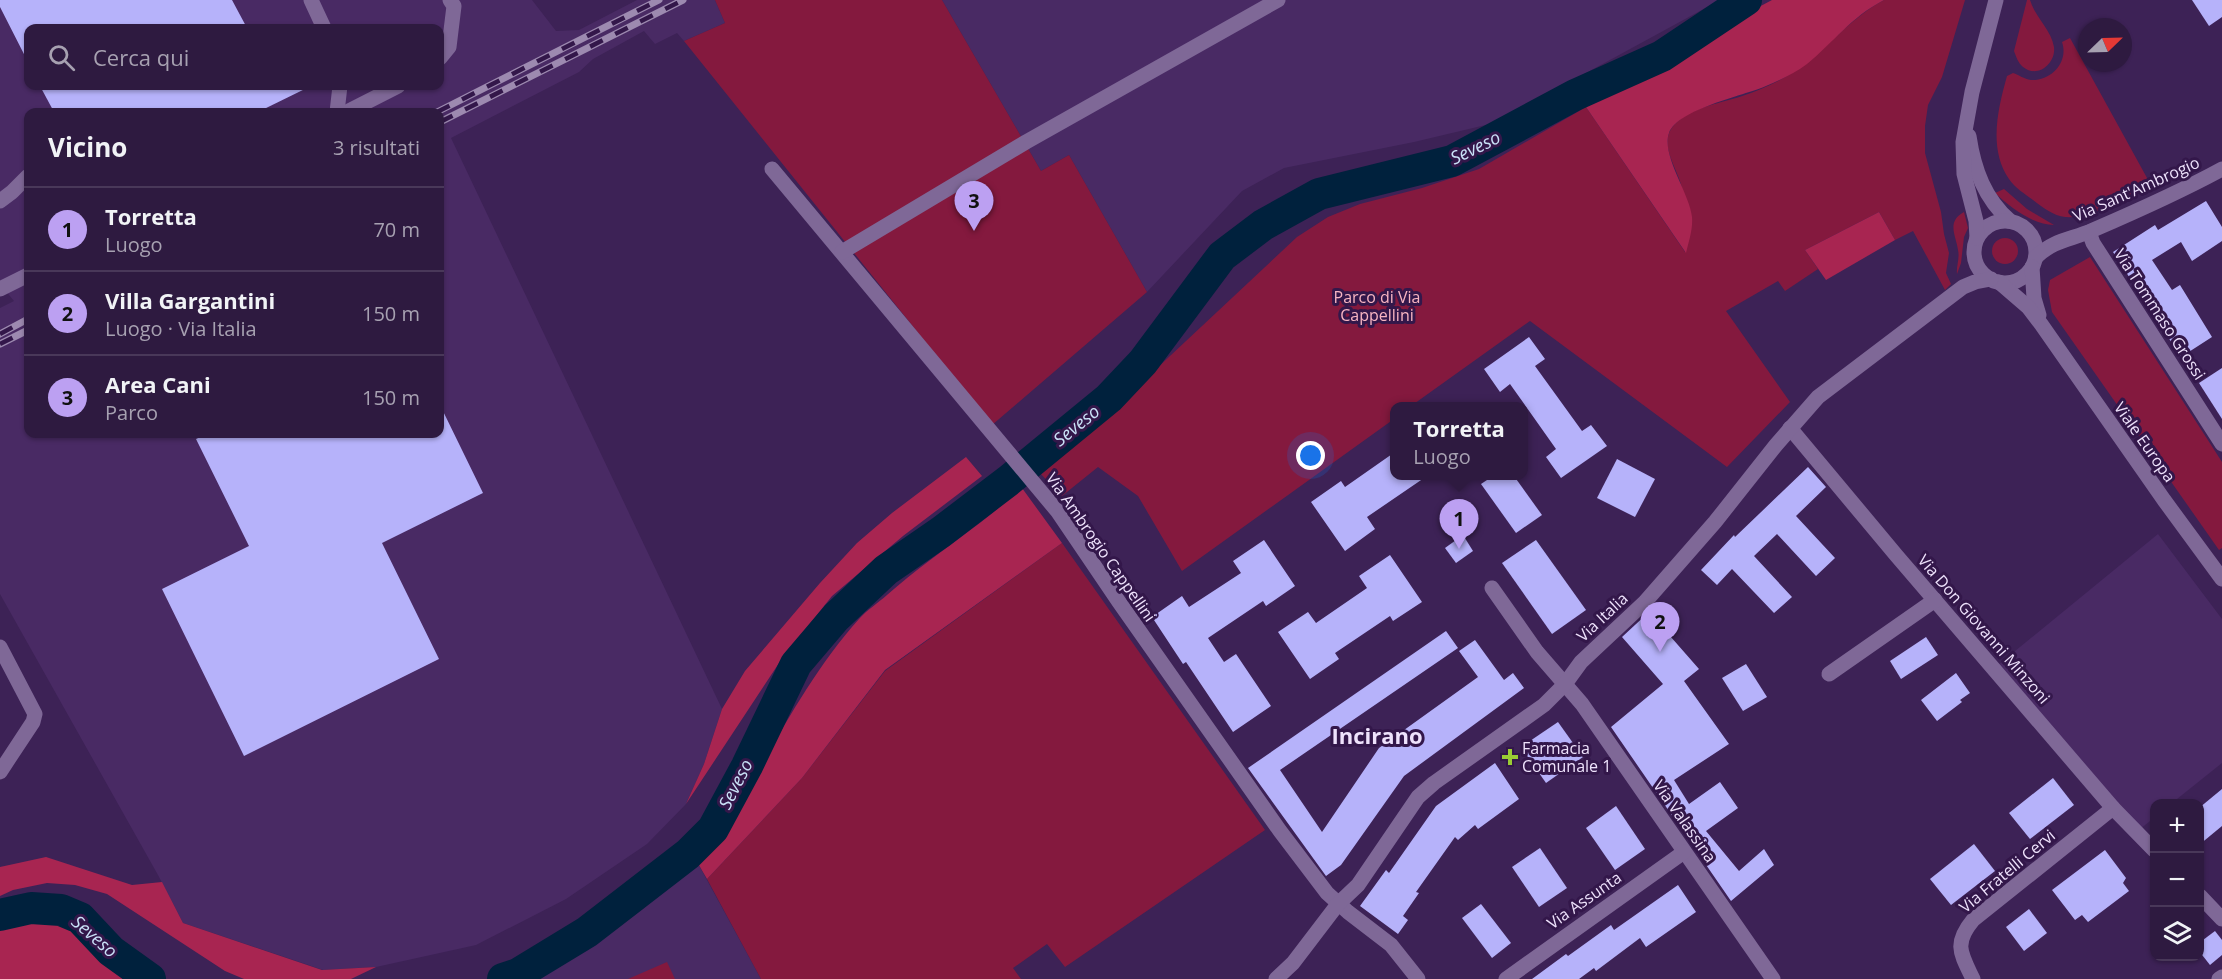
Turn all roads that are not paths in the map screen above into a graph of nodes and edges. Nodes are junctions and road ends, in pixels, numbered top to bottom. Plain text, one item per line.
1 (311, 0) edge
2 (450, 0) edge
3 (1278, 0) edge
4 (1996, 0) edge
5 (322, 24) edge
6 (444, 53) edge
7 (340, 90) edge
8 (390, 90) edge
9 (337, 108) edge
10 (355, 108) edge
11 (1967, 121) junction
12 (772, 169) dead end
13 (2222, 169) edge
14 (24, 180) edge
15 (0, 201) edge
16 (2010, 221) junction
17 (2028, 230) junction
18 (2089, 232) junction
19 (1977, 238) junction
20 (2063, 239) junction
21 (842, 252) junction
22 (1974, 256) junction
23 (2034, 262) junction
24 (24, 276) edge
25 (1995, 281) junction
26 (1963, 287) junction
27 (0, 289) edge
28 (2041, 324) junction
29 (1790, 428) junction
30 (2222, 444) edge
31 (2222, 579) edge
32 (1492, 588) dead end
33 (1935, 600) junction
34 (0, 647) edge
35 (1829, 674) dead end
36 (1565, 684) junction
37 (0, 772) edge
38 (2113, 808) junction
39 (2150, 846) edge
40 (1684, 852) junction
41 (2204, 901) edge
42 (1338, 904) junction
43 (2222, 919) edge
44 (1276, 979) edge
45 (1418, 979) edge
46 (1506, 979) edge
47 (1773, 979) edge
48 (1973, 979) edge

1 - 5 street
2 - 6 street
3 - 21 street
4 - 11 street
7 - 9 street
8 - 10 street
11 - 16 street
11 - 19 street
12 - 21 street, Via Ambrogio Cappellini
13 - 18 street, Via Sant'Ambrogio
14 - 15 street
16 - 17 street
16 - 19 street
17 - 20 street
17 - 23 street
18 - 20 street, Via Sant'Ambrogio
18 - 30 street, Via Tommaso Grossi
19 - 22 street
20 - 23 street
21 - 42 street, Via Ambrogio Cappellini
22 - 25 street
22 - 26 street
23 - 25 street
23 - 28 street, Viale Europa
24 - 27 street
25 - 26 street, Via Italia
25 - 28 street, Viale Europa
26 - 29 street, Via Italia
28 - 31 street, Viale Europa
29 - 33 street, Via Don Giovanni Minzoni
29 - 36 street, Via Italia
32 - 36 street, Via Valassina
33 - 35 street
33 - 38 street, Via Don Giovanni Minzoni
34 - 37 street
36 - 40 street, Via Valassina
36 - 42 street, Via Italia
38 - 39 street, Via Don Giovanni Minzoni
38 - 48 street, Via Fratelli Cervi
40 - 46 street, Via Assunta
40 - 47 street, Via Valassina
41 - 43 street
42 - 44 street, Via Italia
42 - 45 street

